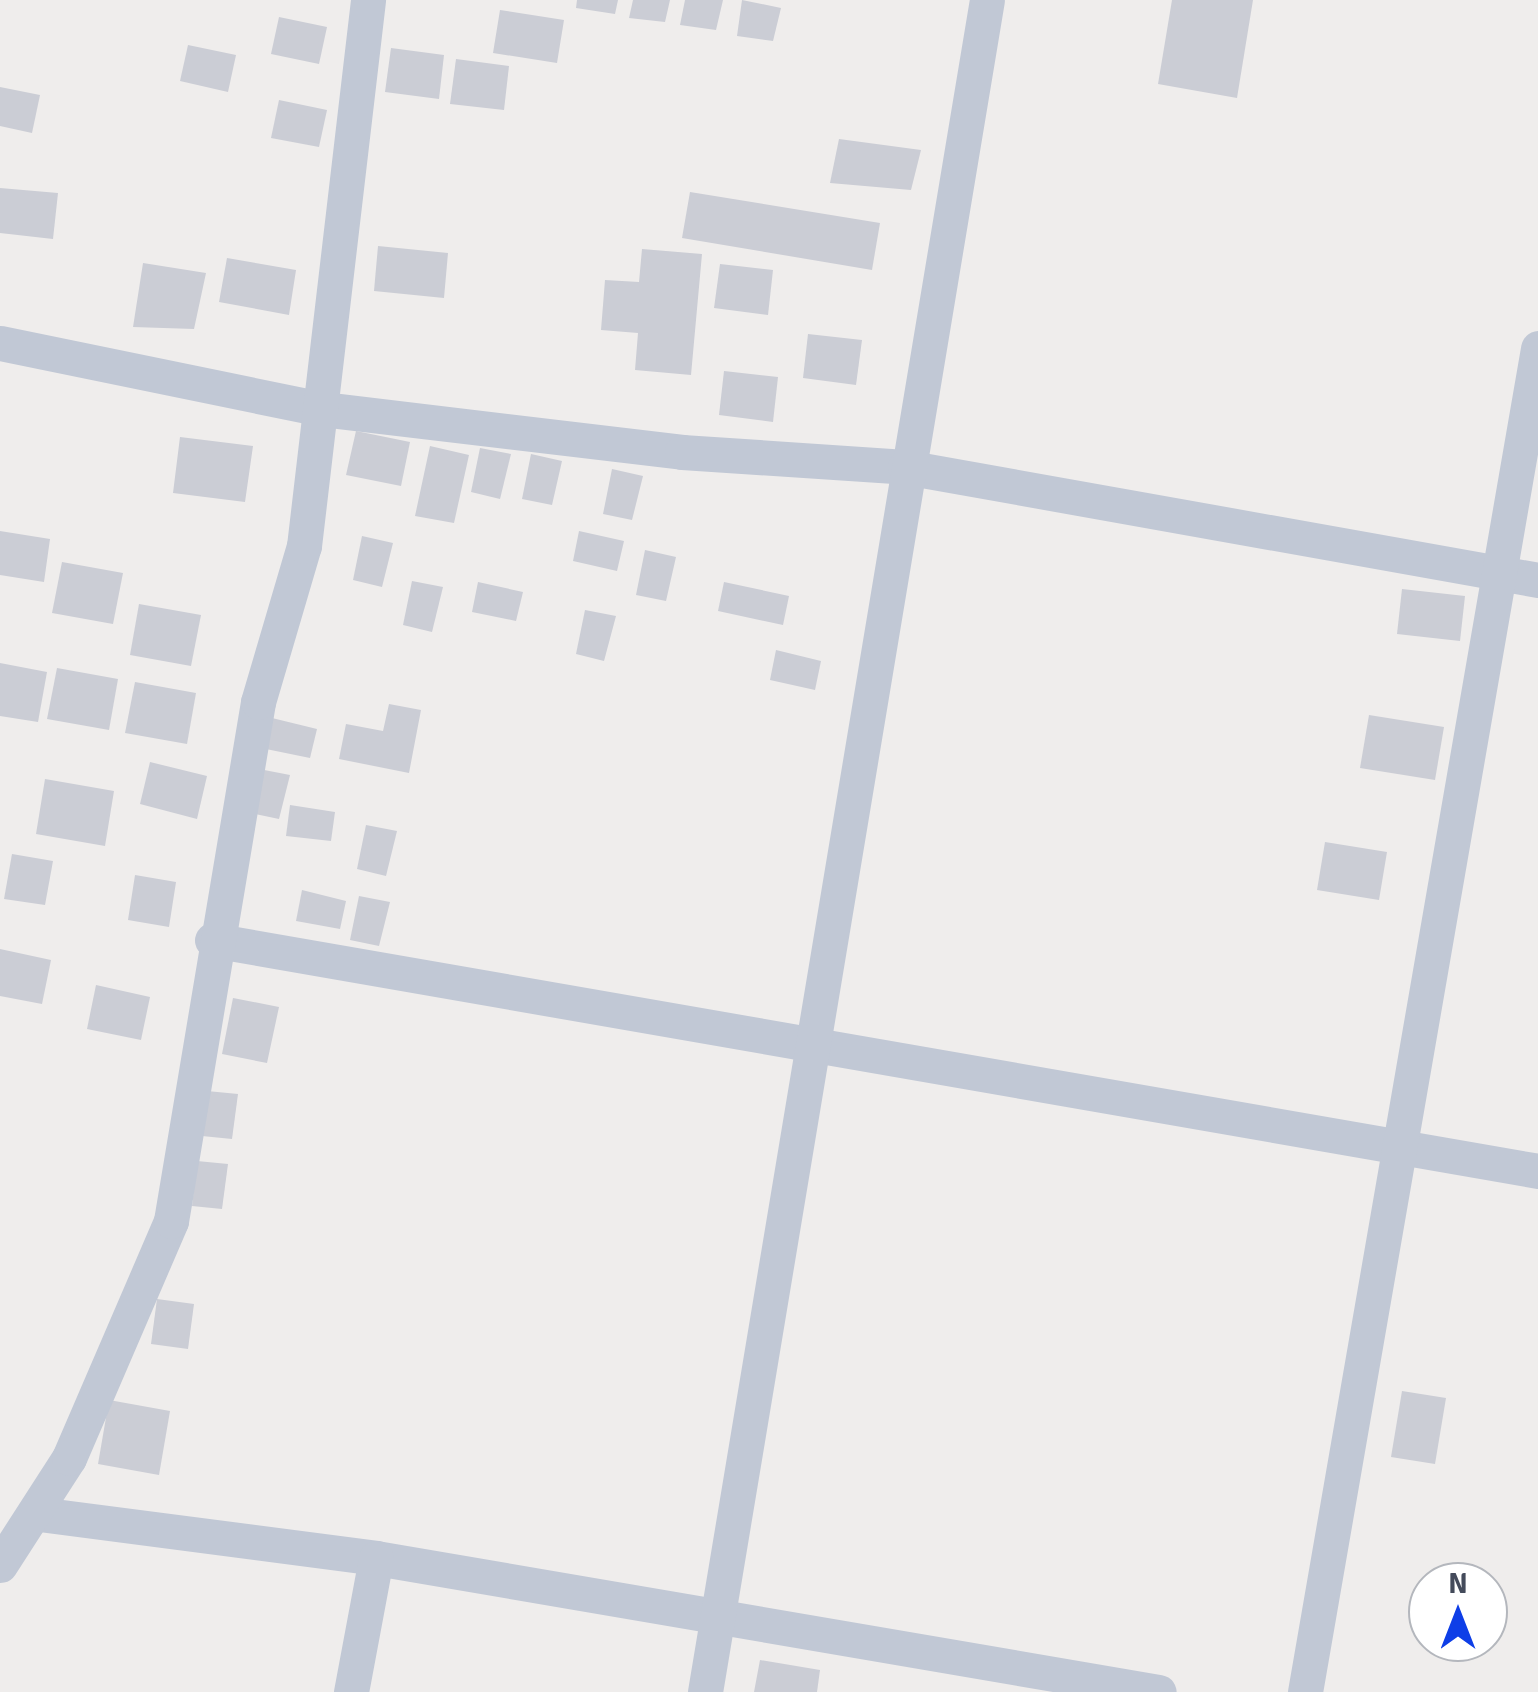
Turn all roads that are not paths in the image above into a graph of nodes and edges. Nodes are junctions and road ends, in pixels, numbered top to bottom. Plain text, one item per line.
1 (368, 0) edge
2 (987, 0) edge
3 (0, 343) edge
4 (1538, 348) edge
5 (322, 409) junction
6 (906, 466) junction
7 (1500, 574) junction
8 (1538, 580) edge
9 (212, 940) junction
10 (807, 1047) junction
11 (1402, 1146) junction
12 (1538, 1172) edge
13 (39, 1514) junction
14 (376, 1558) junction
15 (0, 1565) edge
16 (718, 1615) junction
17 (352, 1692) edge
18 (706, 1692) edge
19 (1160, 1692) edge
20 (1304, 1692) edge

1 - 5 street
2 - 6 street
3 - 5 street
4 - 7 street
5 - 6 street
5 - 9 street
6 - 7 street
6 - 10 street
7 - 8 street
7 - 11 street
9 - 10 street
9 - 13 street
10 - 11 street
10 - 16 street
11 - 12 street
11 - 20 street
13 - 14 street
13 - 15 street
14 - 16 street
14 - 17 street
16 - 18 street
16 - 19 street

